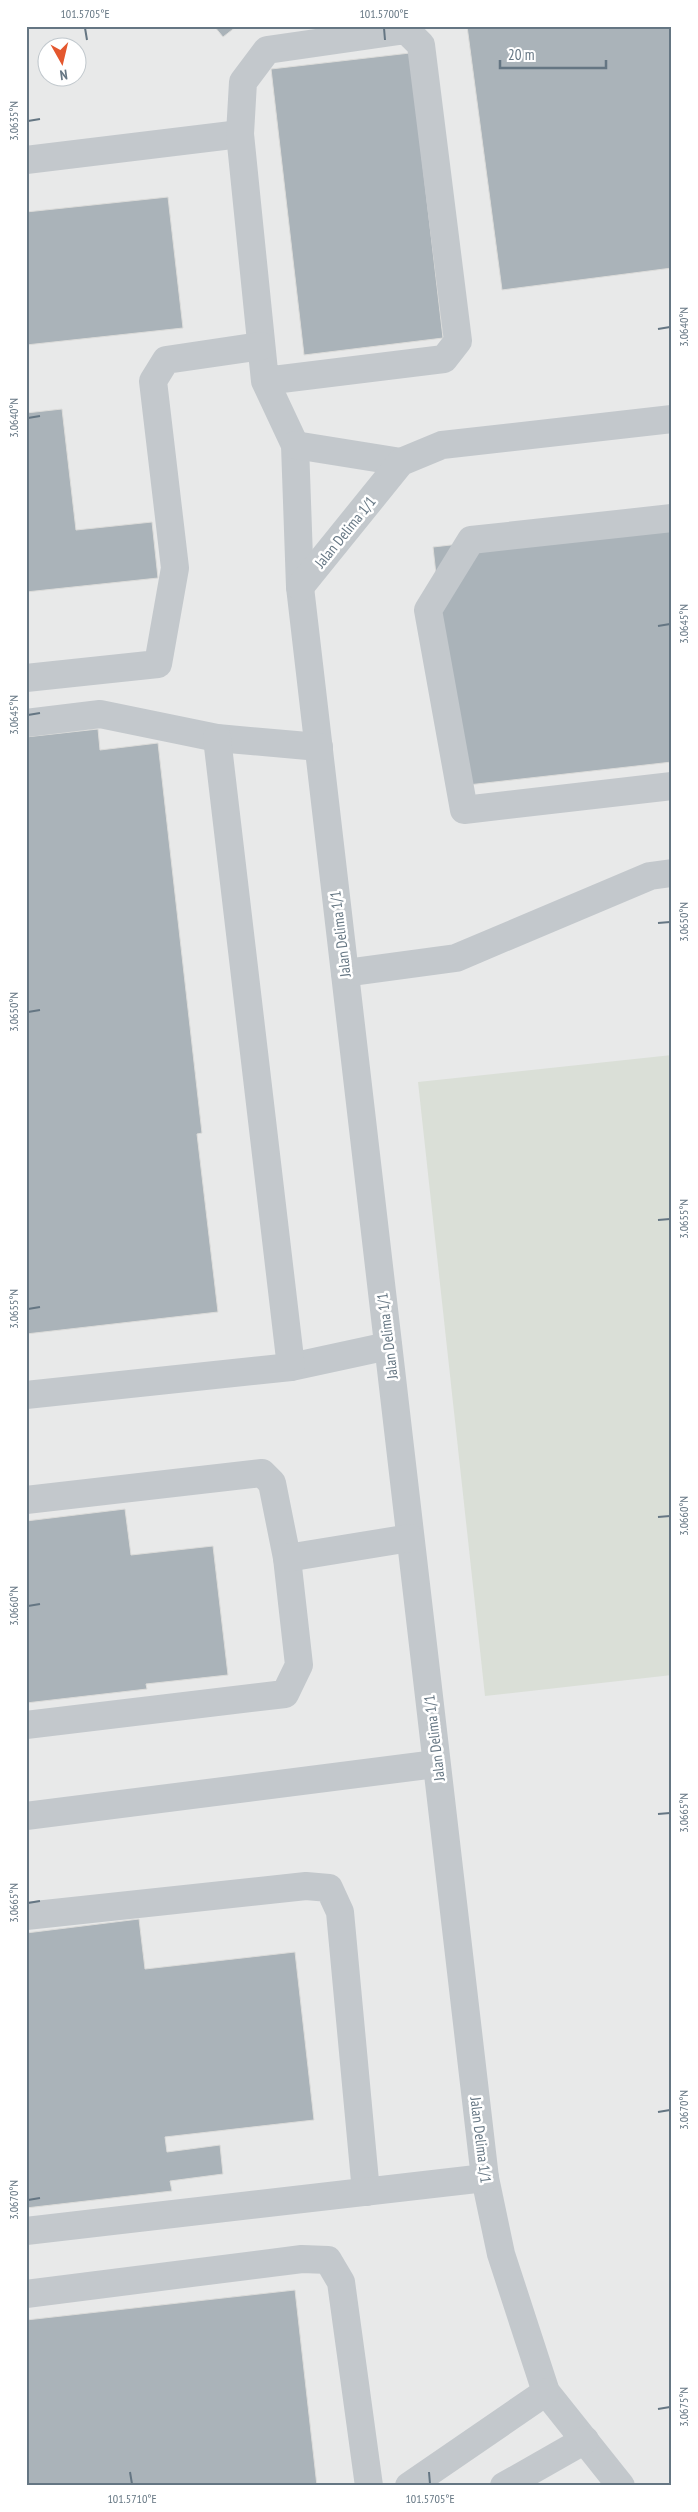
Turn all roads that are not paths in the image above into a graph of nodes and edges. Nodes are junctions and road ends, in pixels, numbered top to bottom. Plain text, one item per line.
1 (240, 134) junction
2 (26, 160) edge
3 (261, 346) junction
4 (266, 381) junction
5 (672, 419) edge
6 (295, 445) junction
7 (401, 462) junction
8 (672, 518) edge
9 (300, 588) junction
10 (26, 678) edge
11 (26, 723) edge
12 (217, 738) junction
13 (319, 747) junction
14 (672, 786) edge
15 (672, 873) edge
16 (344, 973) junction
17 (388, 1346) junction
18 (291, 1367) junction
19 (26, 1395) edge
20 (26, 1500) edge
21 (410, 1538) junction
22 (287, 1558) junction
23 (26, 1724) edge
24 (436, 1764) junction
25 (26, 1816) edge
26 (26, 1916) edge
27 (484, 2178) junction
28 (366, 2192) junction
29 (26, 2231) edge
30 (26, 2294) edge
31 (546, 2392) junction
32 (585, 2440) junction
33 (369, 2486) edge
34 (409, 2486) edge
35 (504, 2486) edge
36 (620, 2486) edge

1 - 2 street
1 - 3 street
1 - 4 street
3 - 4 street
3 - 10 street
4 - 6 street
5 - 7 street, Jalan Delima 1/1
6 - 7 street
6 - 9 street
7 - 9 street, Jalan Delima 1/1
8 - 14 street
9 - 13 street, Jalan Delima 1/1
11 - 12 street
12 - 13 street
12 - 18 street
13 - 16 street, Jalan Delima 1/1
15 - 16 street
16 - 17 street, Jalan Delima 1/1
17 - 18 street
17 - 21 street, Jalan Delima 1/1
18 - 19 street
20 - 22 street
21 - 22 street
21 - 24 street, Jalan Delima 1/1
22 - 23 street
24 - 25 street
24 - 27 street, Jalan Delima 1/1
26 - 28 street
27 - 28 street
27 - 31 street, Jalan Delima 1/1
28 - 29 street
30 - 33 street
31 - 32 street, Jalan Delima 1/1
31 - 34 street
32 - 35 street
32 - 36 street, Jalan Delima 1/1

